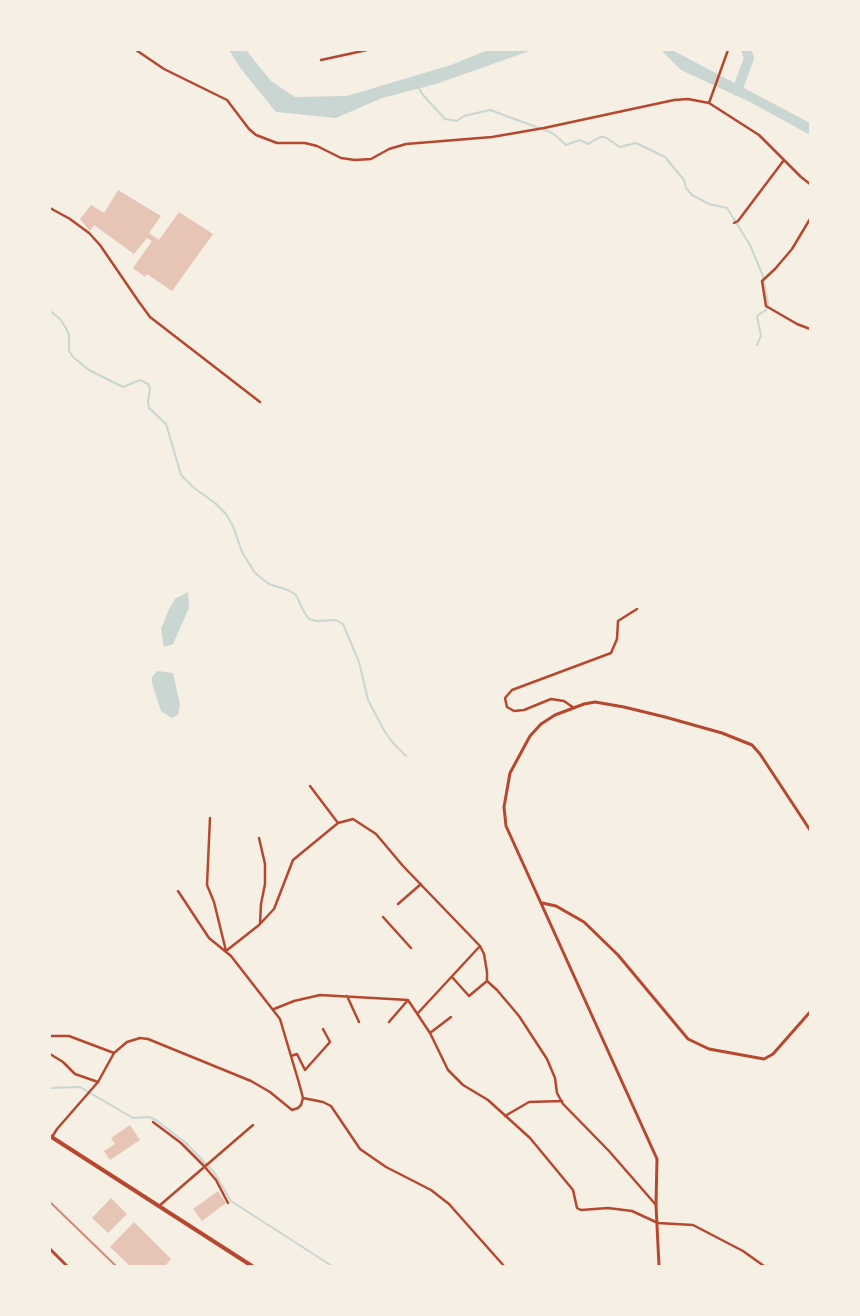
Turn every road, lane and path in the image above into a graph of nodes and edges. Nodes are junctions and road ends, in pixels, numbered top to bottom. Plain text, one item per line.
1 (136, 50) edge
2 (368, 50) edge
3 (728, 50) edge
4 (321, 60) dead end
5 (709, 103) junction
6 (784, 160) junction
7 (810, 184) edge
8 (50, 208) edge
9 (810, 219) edge
10 (734, 223) dead end
11 (810, 329) edge
12 (260, 402) dead end
13 (637, 609) dead end
14 (574, 708) junction
15 (310, 786) dead end
16 (210, 818) dead end
17 (338, 823) junction
18 (810, 830) edge
19 (260, 838) dead end
20 (421, 884) junction
21 (178, 891) dead end
22 (541, 903) junction
23 (398, 904) dead end
24 (383, 917) dead end
25 (260, 925) junction
26 (480, 946) junction
27 (410, 948) dead end
28 (226, 951) junction
29 (452, 977) junction
30 (487, 981) junction
31 (347, 996) junction
32 (408, 1000) junction
33 (274, 1009) junction
34 (810, 1012) edge
35 (418, 1013) junction
36 (451, 1018) dead end
37 (359, 1022) dead end
38 (390, 1022) dead end
39 (323, 1029) dead end
40 (430, 1033) junction
41 (50, 1036) edge
42 (114, 1053) junction
43 (50, 1054) edge
44 (291, 1056) junction
45 (98, 1082) junction
46 (303, 1098) junction
47 (562, 1101) junction
48 (505, 1116) junction
49 (153, 1122) dead end
50 (252, 1125) dead end
51 (51, 1137) edge
52 (204, 1166) junction
53 (228, 1203) dead end
54 (656, 1205) junction
55 (158, 1206) junction
56 (658, 1223) junction
57 (50, 1249) edge
58 (67, 1266) edge
59 (252, 1266) edge
60 (504, 1266) edge
61 (659, 1266) edge
62 (764, 1266) edge

1 - 5 street
2 - 4 street
3 - 5 street
5 - 6 street
6 - 7 street
6 - 10 street
8 - 12 street
9 - 11 street
13 - 14 street
14 - 18 street
14 - 22 street
15 - 17 street
16 - 28 street
17 - 20 street
17 - 25 street
19 - 25 street
20 - 23 street
20 - 26 street
21 - 28 street
22 - 34 street
22 - 54 street
24 - 27 street
25 - 28 street
26 - 29 street
26 - 30 street
28 - 33 street
29 - 30 street
29 - 35 street
30 - 47 street
31 - 32 street
31 - 33 street
31 - 37 street
32 - 35 street
32 - 38 street
33 - 44 street
35 - 40 street
36 - 40 street
39 - 44 street
40 - 48 street
41 - 42 street
42 - 45 street
42 - 46 street
43 - 45 street
44 - 46 street
45 - 51 street
46 - 60 street
47 - 48 street
47 - 54 street
48 - 56 street
49 - 52 street
50 - 52 street
51 - 55 highway
52 - 53 street
52 - 55 street
54 - 56 street
55 - 59 highway
56 - 61 street
56 - 62 street
57 - 58 street

